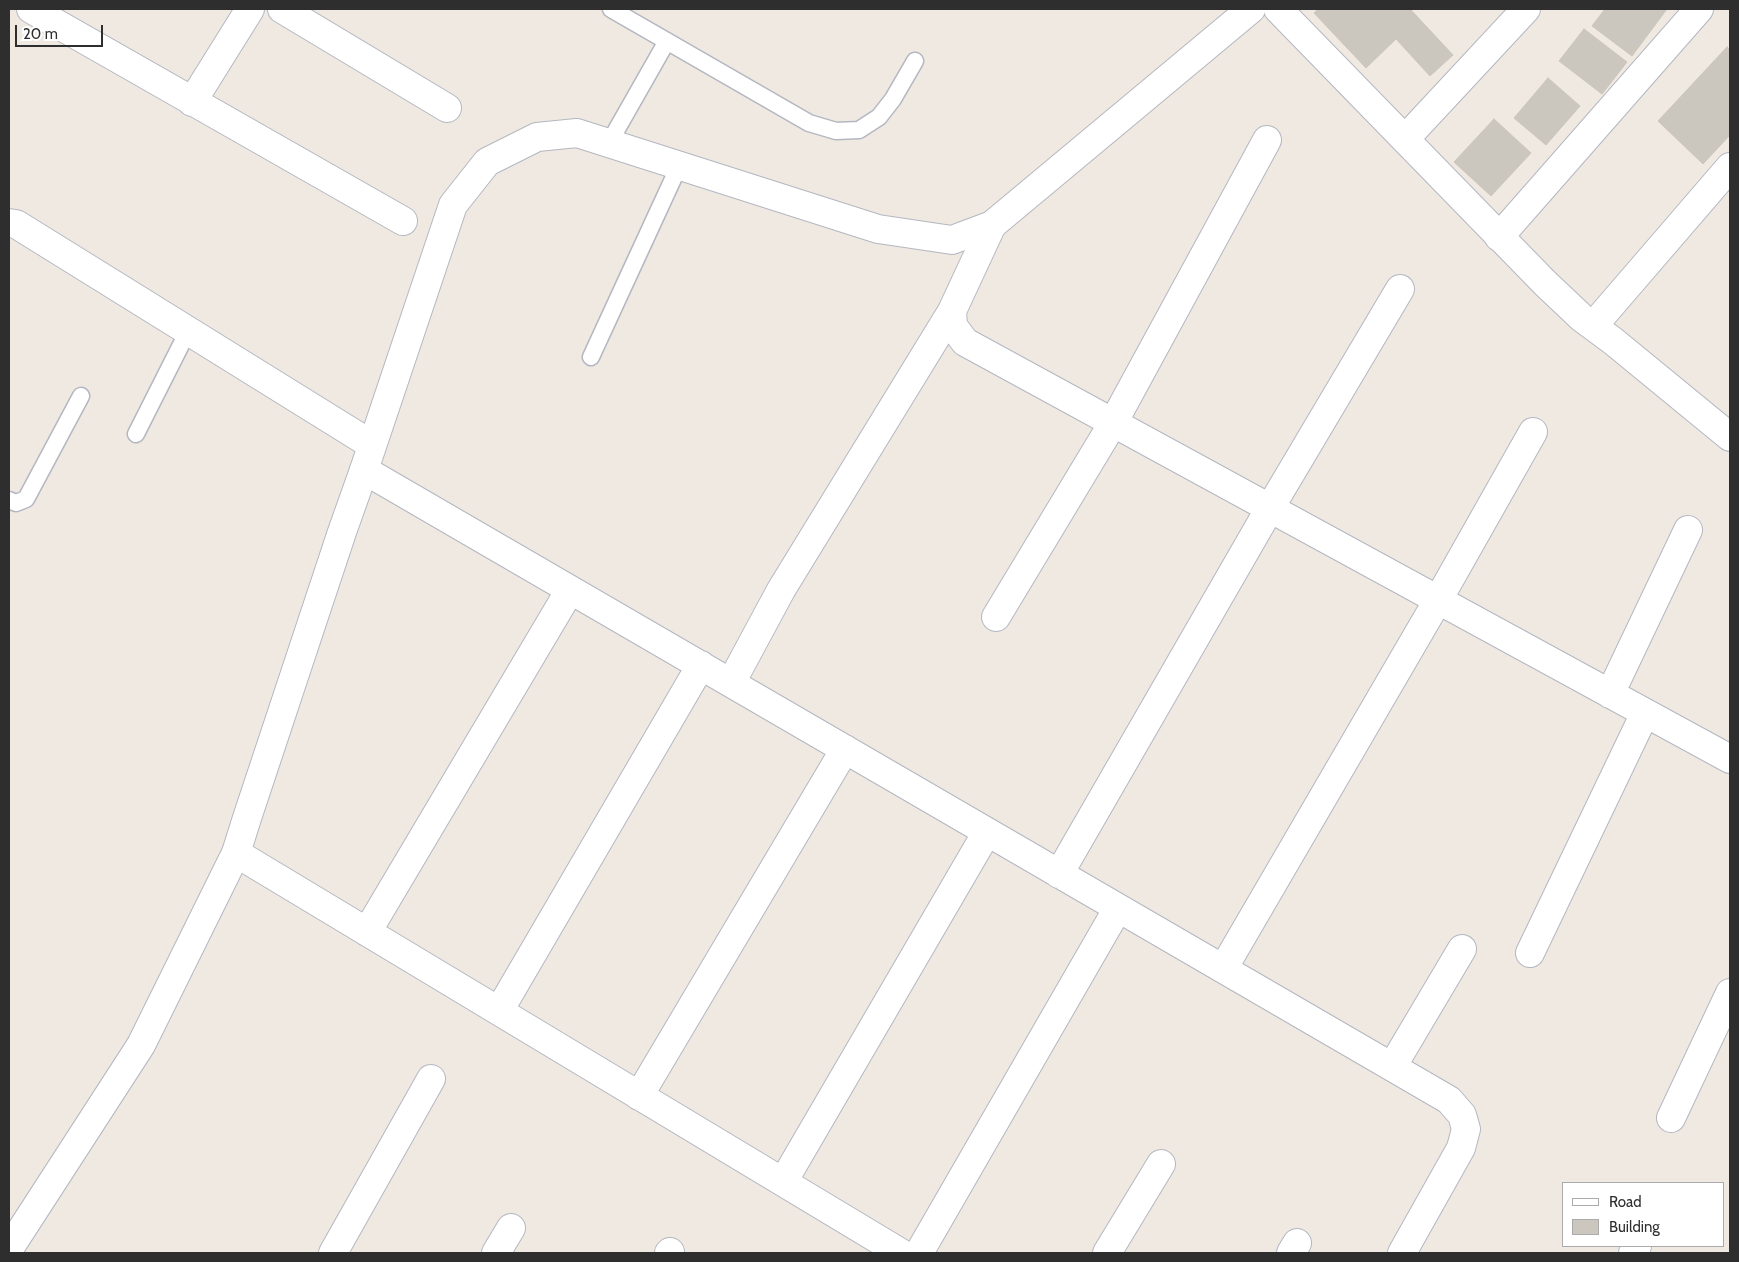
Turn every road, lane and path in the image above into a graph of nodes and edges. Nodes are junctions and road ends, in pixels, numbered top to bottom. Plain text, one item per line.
1 (31, 9) edge
2 (250, 9) edge
3 (282, 9) edge
4 (611, 9) edge
5 (1251, 9) edge
6 (1278, 9) edge
7 (1526, 9) edge
8 (1699, 9) edge
9 (667, 41) junction
10 (915, 61) dead end
11 (192, 102) junction
12 (447, 108) dead end
13 (1267, 140) dead end
14 (1405, 140) junction
15 (609, 143) junction
16 (679, 166) junction
17 (1730, 166) edge
18 (403, 221) dead end
19 (9, 223) edge
20 (992, 225) junction
21 (1499, 237) junction
22 (1400, 288) dead end
23 (952, 311) junction
24 (1593, 326) junction
25 (188, 331) junction
26 (591, 356) dead end
27 (81, 396) dead end
28 (1113, 423) junction
29 (1727, 427) edge
30 (1533, 432) dead end
31 (136, 434) dead end
32 (368, 458) junction
33 (9, 500) edge
34 (1270, 508) junction
35 (1688, 530) dead end
36 (570, 590) junction
37 (1438, 600) junction
38 (996, 617) dead end
39 (701, 666) junction
40 (731, 683) junction
41 (1610, 694) junction
42 (1645, 713) junction
43 (845, 749) junction
44 (1730, 759) edge
45 (987, 832) junction
46 (236, 853) junction
47 (1059, 874) junction
48 (1118, 908) junction
49 (367, 932) junction
50 (1462, 949) dead end
51 (1530, 954) dead end
52 (1223, 969) junction
53 (1730, 993) edge
54 (499, 1011) junction
55 (1392, 1067) junction
56 (431, 1079) dead end
57 (639, 1096) junction
58 (1671, 1118) dead end
59 (1161, 1164) dead end
60 (783, 1182) junction
61 (511, 1228) dead end
62 (9, 1252) edge
63 (333, 1253) edge
64 (496, 1253) edge
65 (901, 1253) edge
66 (919, 1253) edge
67 (1108, 1253) edge
68 (1402, 1253) edge

1 - 11 street
2 - 11 street
3 - 12 street
4 - 9 lane
5 - 20 street
6 - 14 street
7 - 14 street
8 - 21 street
9 - 10 lane
9 - 15 lane
11 - 18 street
13 - 28 street
14 - 21 street
15 - 16 street
15 - 32 street
16 - 20 street
16 - 26 lane
17 - 24 street
19 - 25 street
20 - 23 street
21 - 24 street
22 - 34 street
23 - 28 street
23 - 40 street
24 - 29 street
25 - 31 lane
25 - 32 street
27 - 33 lane
28 - 34 street
28 - 38 street
30 - 37 street
32 - 36 street
32 - 46 street
34 - 37 street
34 - 47 street
35 - 41 street
36 - 39 street
36 - 49 street
37 - 41 street
37 - 52 street
39 - 40 street
39 - 54 street
40 - 43 street
41 - 42 street
42 - 44 street
42 - 51 street
43 - 45 street
43 - 57 street
45 - 47 street
45 - 60 street
46 - 49 street
46 - 62 street
47 - 48 street
48 - 52 street
48 - 66 street
49 - 54 street
50 - 55 street
52 - 55 street
53 - 58 street
54 - 57 street
55 - 68 street
56 - 63 street
57 - 60 street
59 - 67 street
60 - 65 street
61 - 64 street

